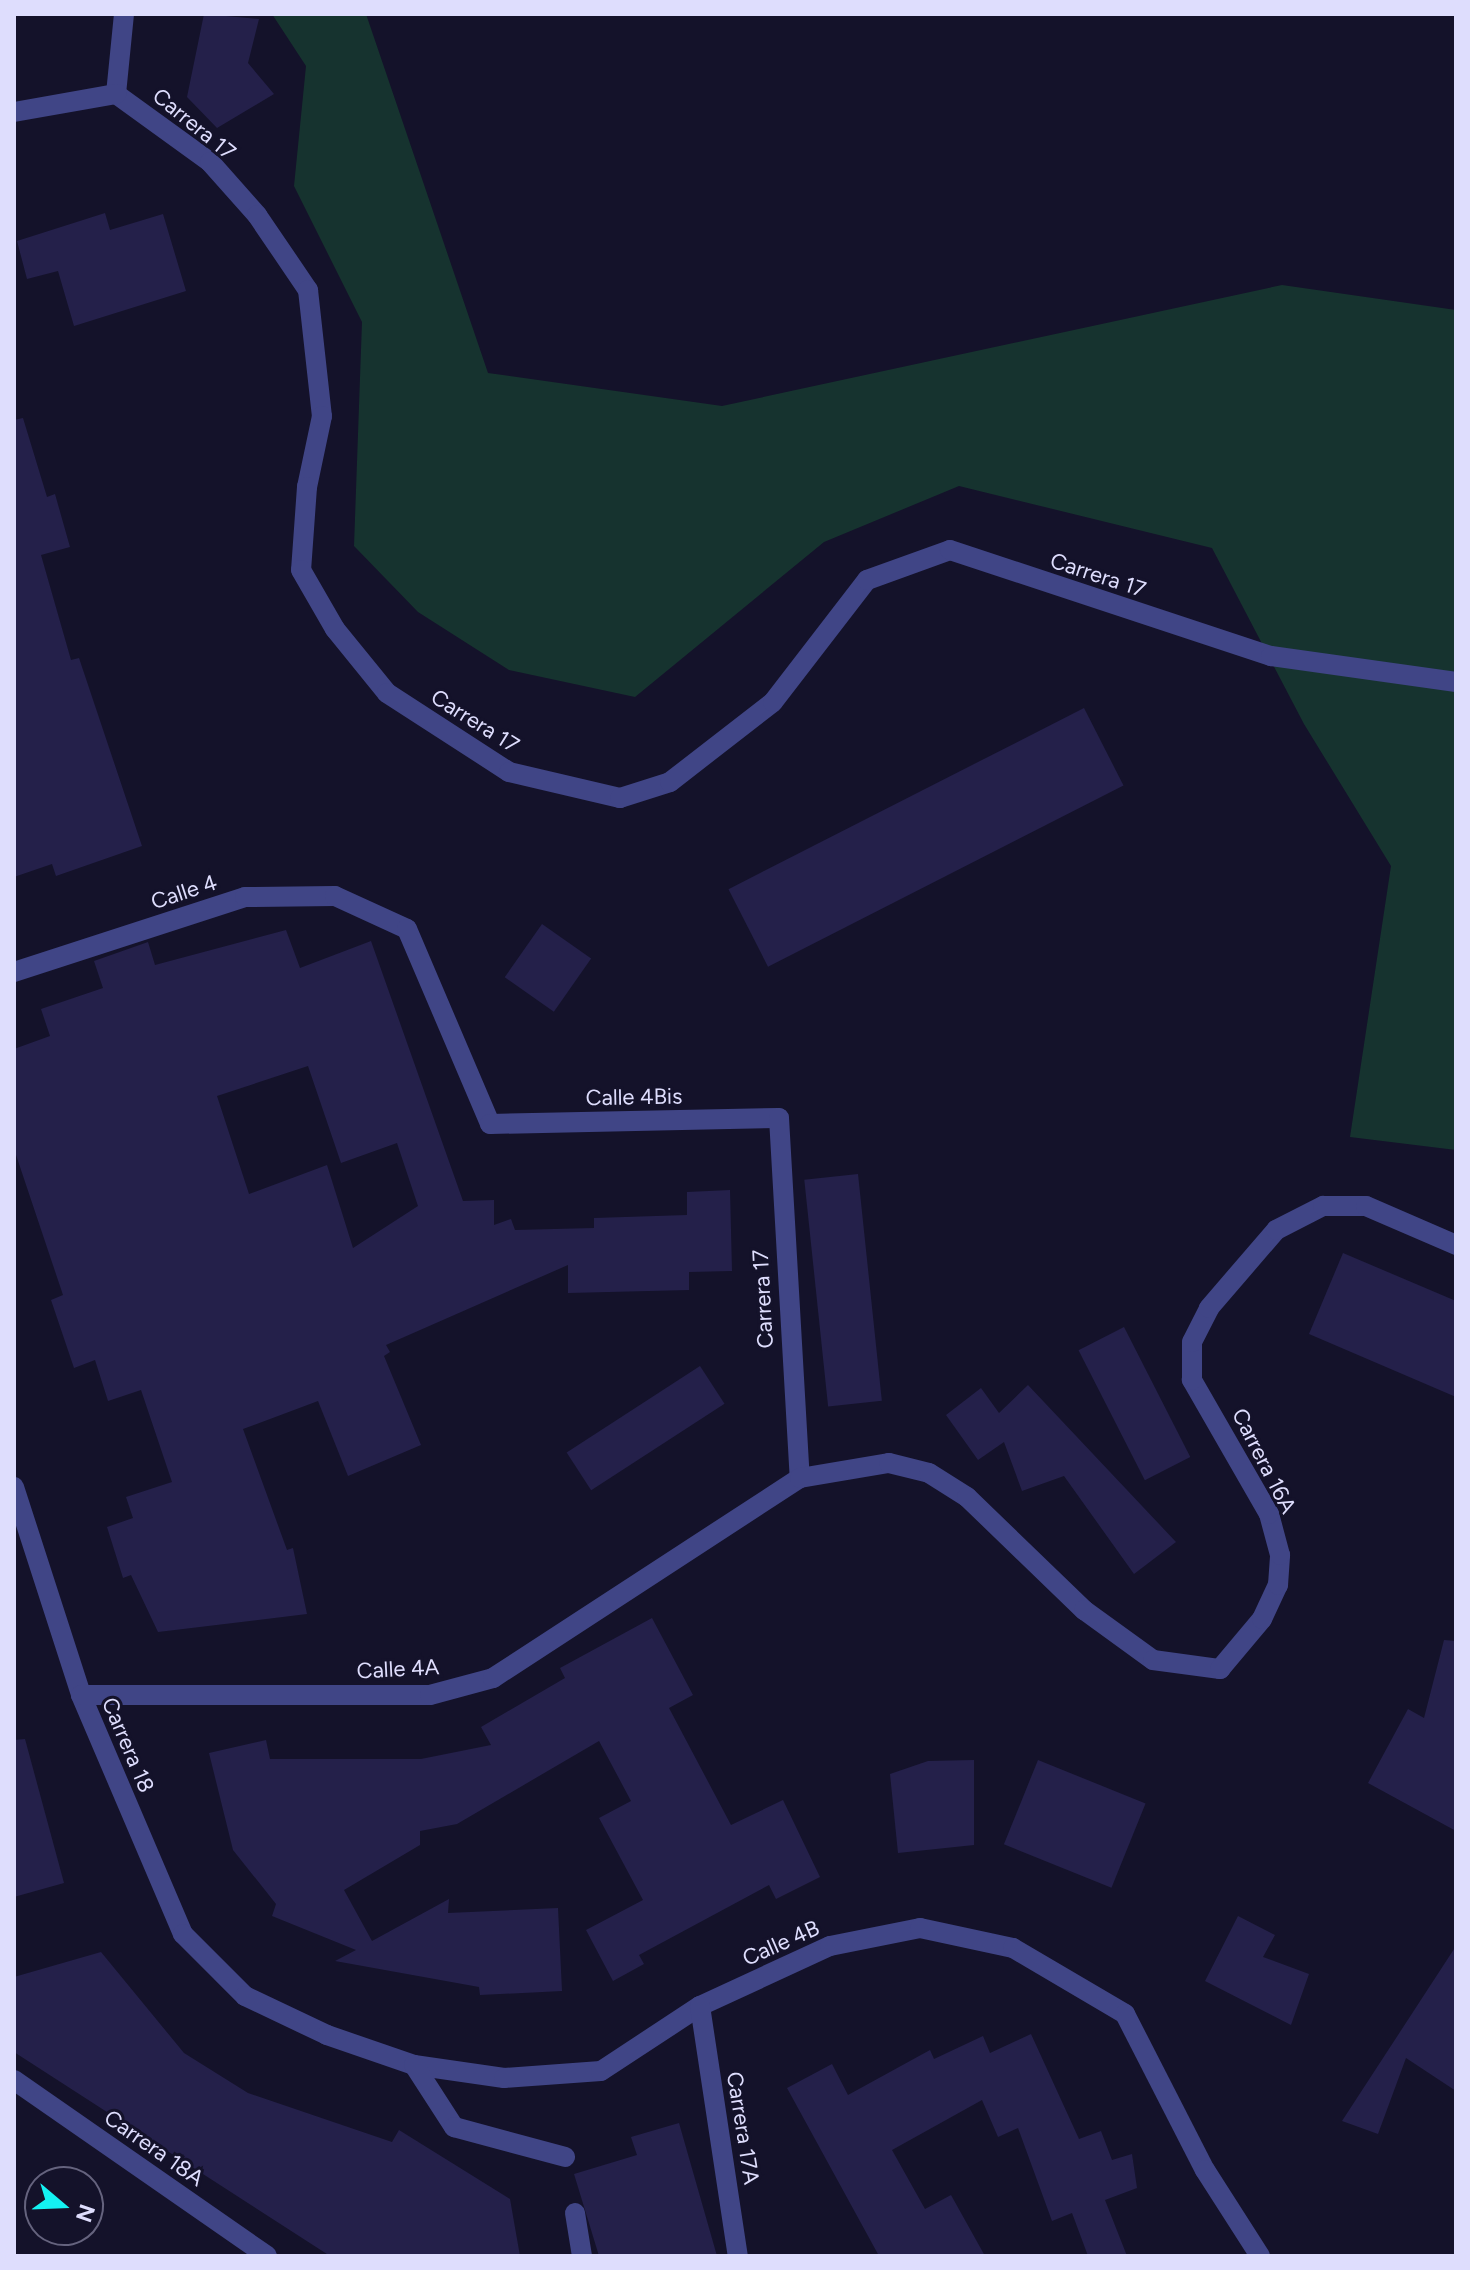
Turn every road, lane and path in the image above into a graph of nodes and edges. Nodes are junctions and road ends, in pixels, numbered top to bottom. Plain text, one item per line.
1 (124, 14) edge
2 (116, 94) junction
3 (14, 112) edge
4 (1456, 682) edge
5 (14, 972) edge
6 (779, 1118) joint
7 (490, 1124) joint
8 (1456, 1245) edge
9 (800, 1478) junction
10 (14, 1487) edge
11 (81, 1695) junction
12 (245, 1996) joint
13 (700, 2006) junction
14 (414, 2065) junction
15 (14, 2080) edge
16 (565, 2157) dead end
17 (575, 2213) dead end
18 (267, 2256) edge
19 (582, 2256) edge
20 (738, 2256) edge
21 (1260, 2256) edge

1 - 2 street, Carrera 17
2 - 3 street
2 - 4 street, Carrera 17
5 - 7 street, Calle 4
6 - 7 street, Calle 4Bis
6 - 9 street, Carrera 17
8 - 9 street, Carrera 16A
9 - 11 street, Calle 4A
10 - 11 street, Carrera 18
11 - 12 street, Carrera 18
12 - 14 street, Calle 4B
13 - 14 street, Calle 4B
13 - 20 street, Carrera 17A
13 - 21 street, Calle 4B
14 - 16 street
15 - 18 street, Carrera 18A
17 - 19 street

